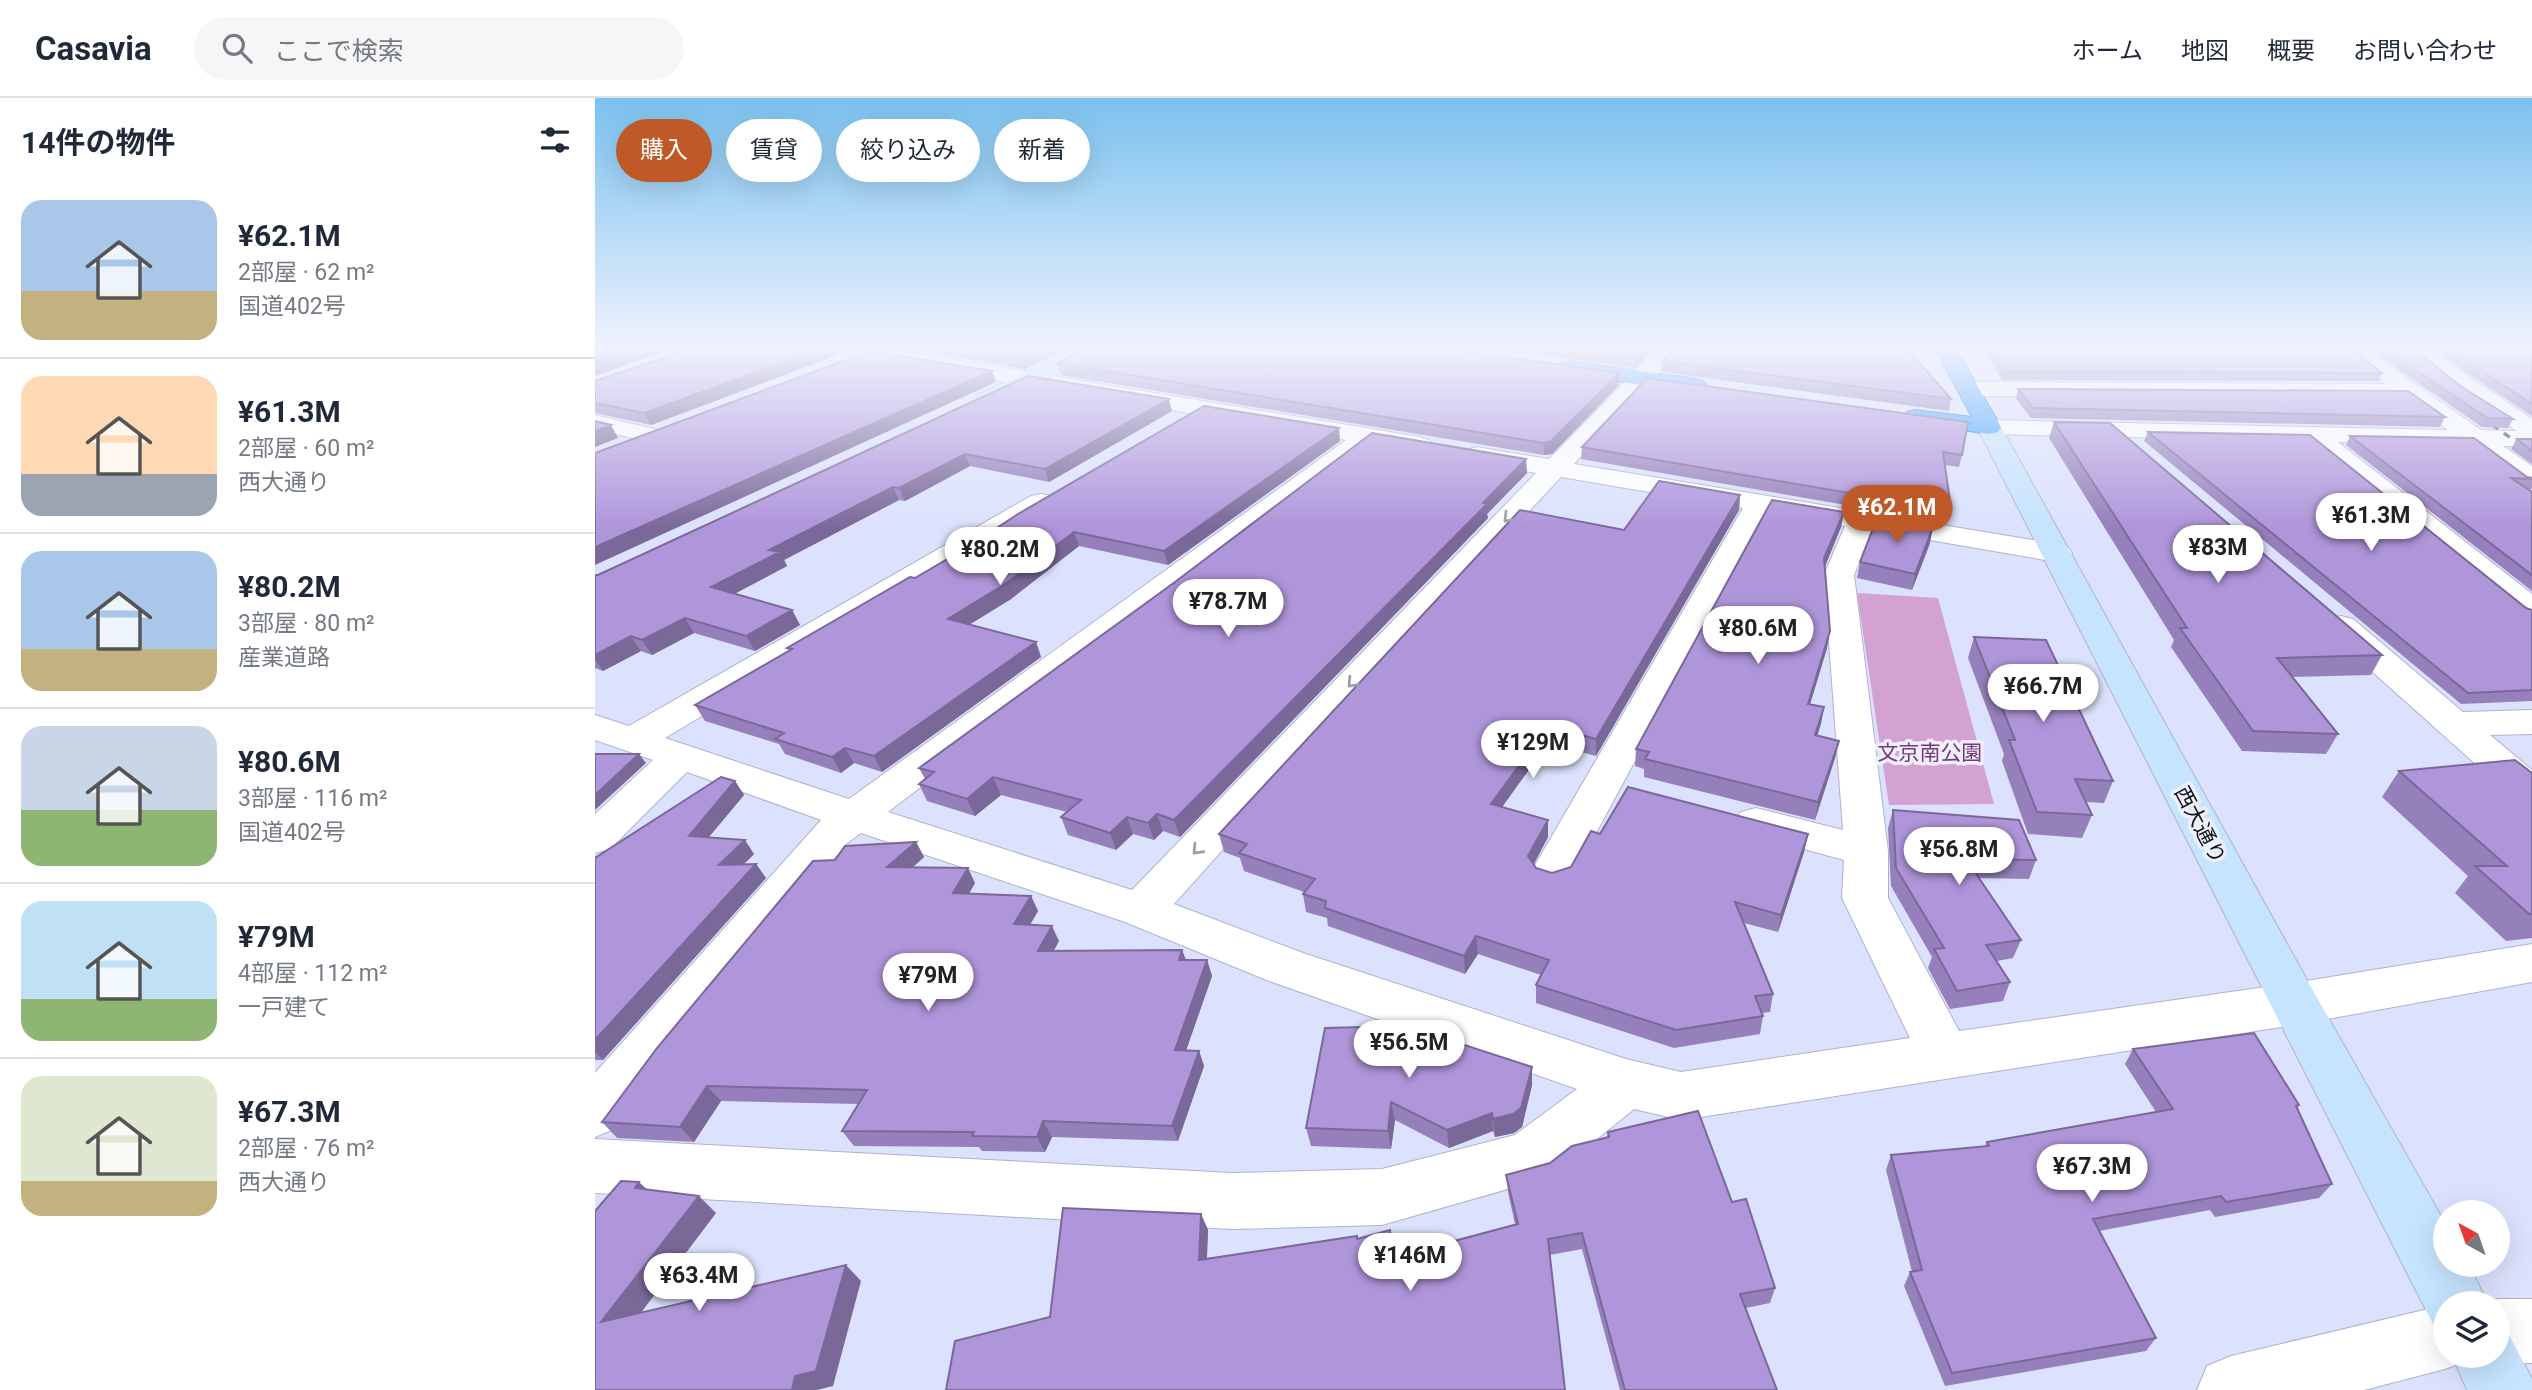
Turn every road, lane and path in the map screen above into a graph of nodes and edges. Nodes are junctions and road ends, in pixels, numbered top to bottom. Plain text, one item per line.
1 (1203, 407) edge
2 (1205, 407) edge
3 (1613, 407) edge
4 (1978, 407) edge
5 (2435, 407) edge
6 (2497, 407) edge
7 (1895, 414) edge
8 (595, 422) edge
9 (679, 426) edge
10 (1989, 427) junction
11 (1169, 428) edge
12 (2532, 430) edge
13 (2113, 431) junction
14 (2314, 435) junction
15 (654, 436) junction
16 (1367, 436) junction
17 (2476, 438) junction
18 (2532, 439) edge
19 (618, 449) edge
20 (2144, 458) edge
21 (1555, 468) junction
22 (2532, 478) edge
23 (1061, 491) edge
24 (1760, 503) junction
25 (1862, 520) junction
26 (2057, 553) junction
27 (2320, 608) edge
28 (2532, 610) edge
29 (2532, 722) edge
30 (2454, 724) junction
31 (605, 731) edge
32 (681, 757) junction
33 (1603, 782) junction
34 (1643, 792) edge
35 (2532, 792) edge
36 (1721, 813) edge
37 (854, 816) junction
38 (595, 838) edge
39 (1865, 851) junction
40 (1553, 872) edge
41 (1141, 910) junction
42 (2532, 963) edge
43 (2294, 1004) junction
44 (1945, 1055) junction
45 (1626, 1083) junction
46 (595, 1112) edge
47 (595, 1166) edge
48 (2449, 1291) edge
49 (2510, 1331) edge
50 (2532, 1331) edge
51 (2433, 1340) edge
52 (2491, 1368) edge
53 (2231, 1390) edge
54 (2503, 1390) edge

1 - 11 street
2 - 16 street
3 - 21 street
4 - 10 highway, 西大通り
5 - 17 street
6 - 12 street
7 - 10 highway
8 - 15 street
9 - 15 street
10 - 13 street
10 - 26 street, 西大通り
13 - 14 street
13 - 20 street
14 - 17 street
14 - 28 street
15 - 19 street
16 - 21 street
16 - 37 street
17 - 18 street
17 - 22 street
21 - 24 street
21 -> 41 street
23 - 31 street
24 - 25 street
24 - 33 street
25 - 26 street
25 - 39 street
26 - 43 street, 西大通り
27 - 30 street
29 - 30 street
30 - 35 street
31 - 32 street
32 - 37 street
32 - 38 street
33 - 34 street
33 - 40 street
36 - 39 street
37 - 41 street
37 - 46 street
39 - 44 street
41 - 45 street
42 - 43 street
43 - 44 street
43 - 48 street, 西大通り
44 - 45 street
45 - 47 street
49 - 50 street
51 - 53 street
52 - 54 street

